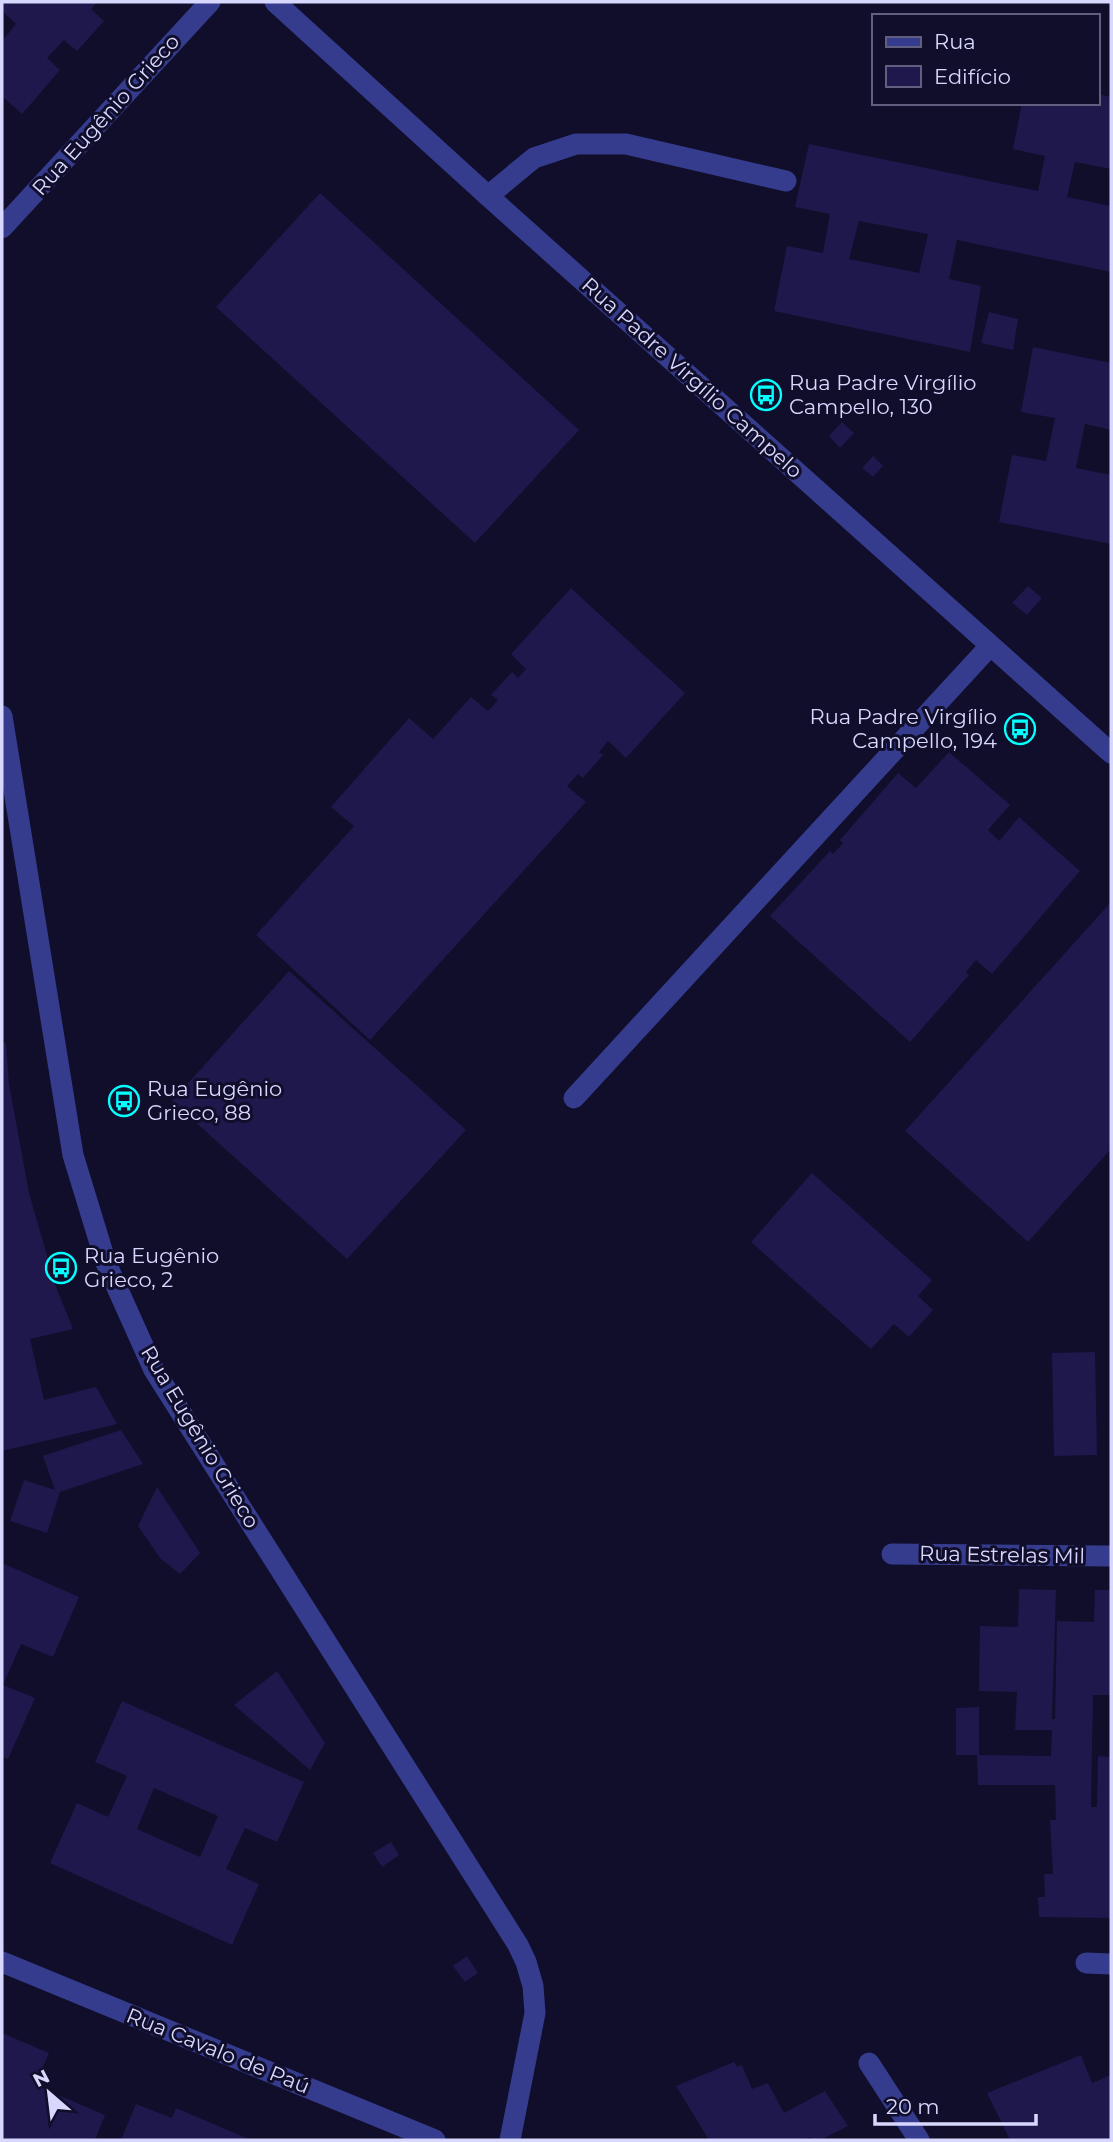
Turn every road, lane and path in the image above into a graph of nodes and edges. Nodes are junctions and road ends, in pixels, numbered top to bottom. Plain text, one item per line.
1 (210, 2) edge
2 (275, 2) edge
3 (786, 181) dead end
4 (488, 196) junction
5 (2, 229) edge
6 (990, 646) junction
7 (2, 716) edge
8 (1111, 753) edge
9 (574, 1098) dead end
10 (892, 1554) dead end
11 (1111, 1556) edge
12 (2, 1962) edge
13 (1086, 1963) dead end
14 (1111, 1964) edge
15 (869, 2063) dead end
16 (435, 2140) edge
17 (510, 2140) edge
18 (919, 2140) edge

1 - 5 street, Rua Eugênio Grieco
2 - 4 street, Rua Padre Virgílio Campelo
3 - 4 street
4 - 6 street, Rua Padre Virgílio Campelo
6 - 8 street, Rua Padre Virgílio Campelo
6 - 9 street
7 - 17 street, Rua Eugênio Grieco
10 - 11 street, Rua Estrelas Mil
12 - 16 street, Rua Cavalo de Paú
13 - 14 street
15 - 18 street

